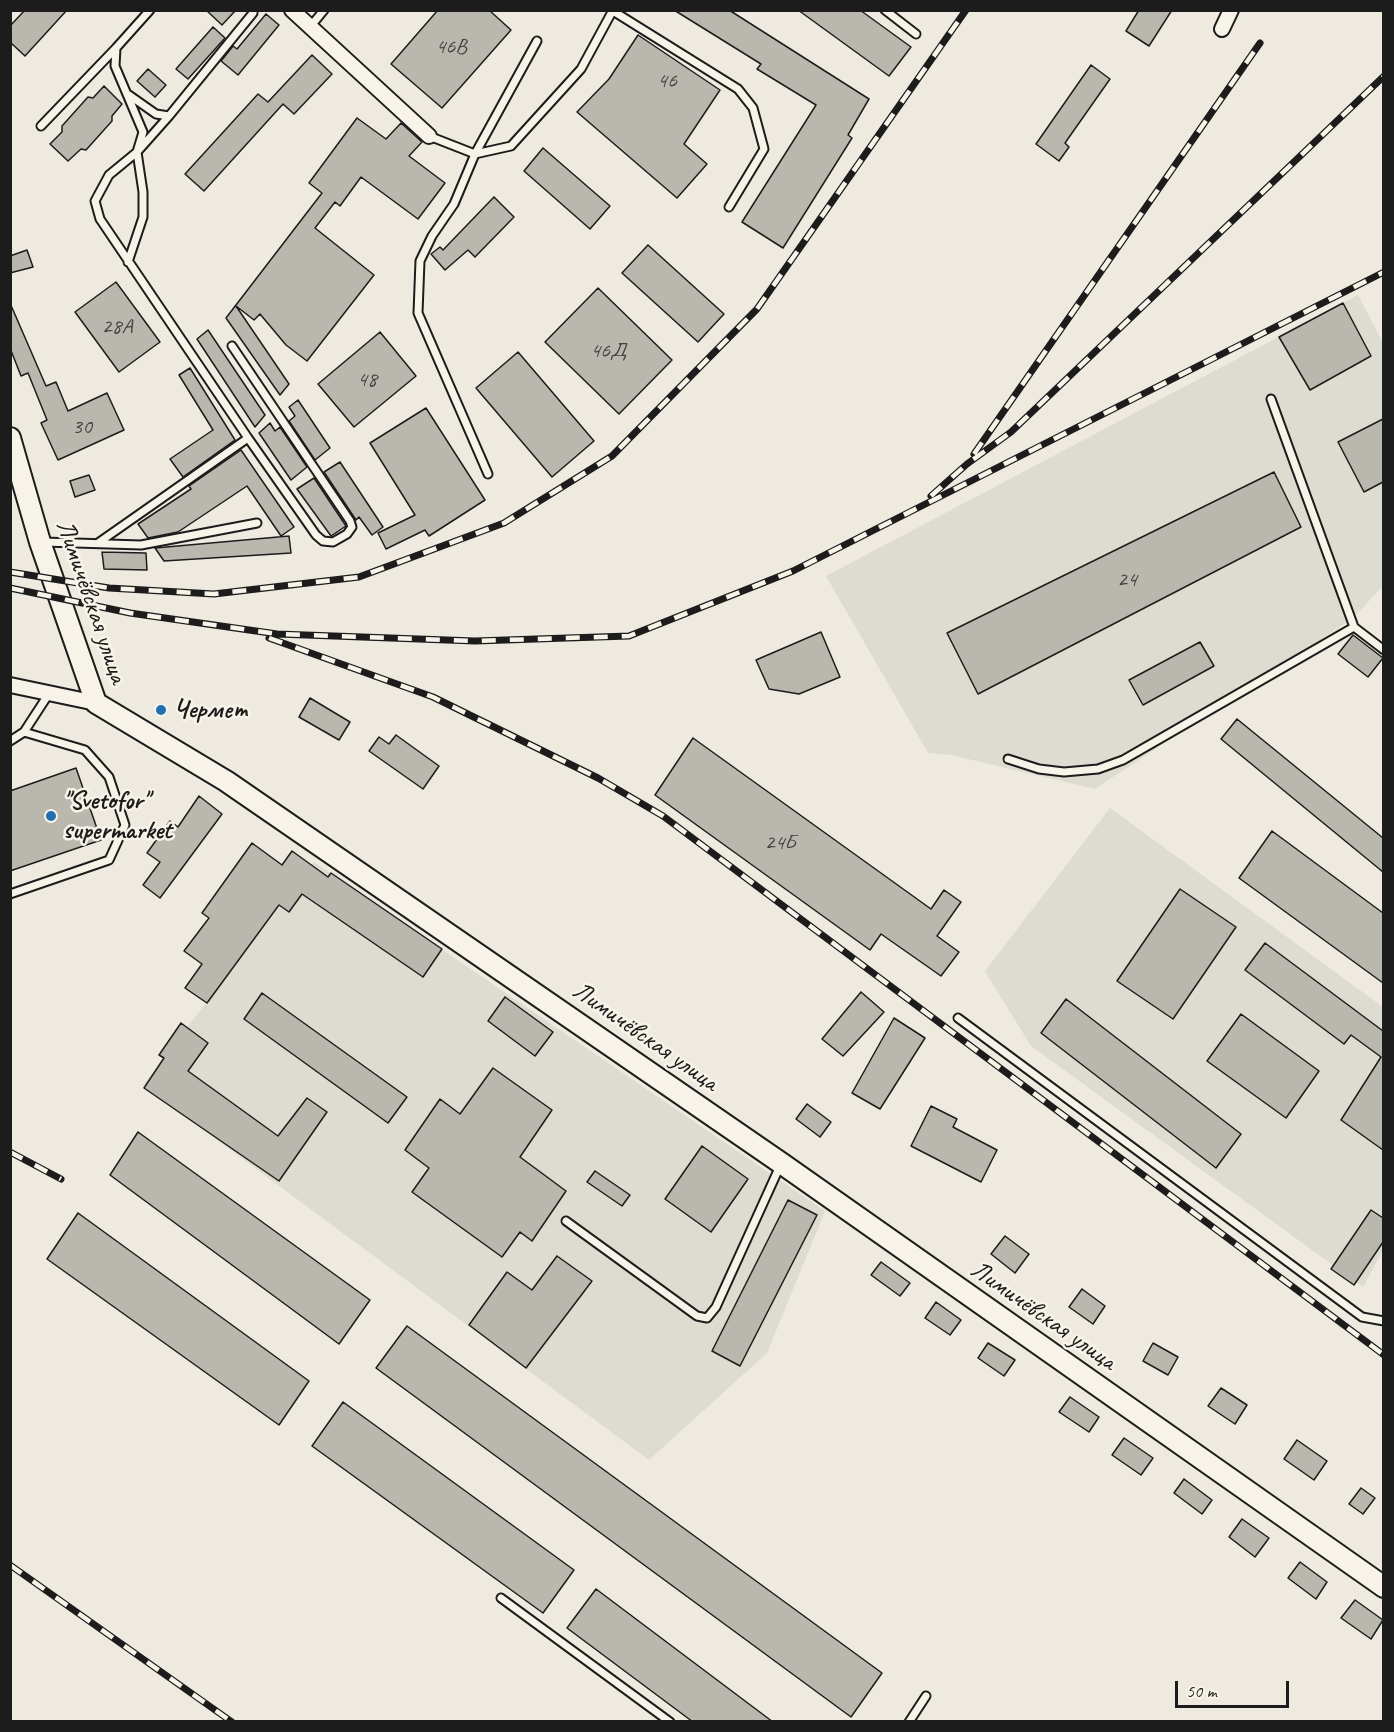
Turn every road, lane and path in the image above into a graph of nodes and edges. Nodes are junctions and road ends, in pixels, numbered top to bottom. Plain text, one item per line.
1 (150, 10) edge
2 (292, 10) edge
3 (324, 10) edge
4 (885, 10) edge
5 (1232, 10) edge
6 (613, 11) edge
7 (254, 13) dead end
8 (310, 27) junction
9 (1222, 29) dead end
10 (916, 34) dead end
11 (537, 41) dead end
12 (116, 48) junction
13 (127, 93) junction
14 (169, 116) junction
15 (41, 126) dead end
16 (429, 136) joint
17 (137, 152) junction
18 (475, 154) junction
19 (729, 207) dead end
20 (128, 262) junction
21 (232, 346) dead end
22 (1271, 399) dead end
23 (248, 438) junction
24 (11, 439) edge
25 (488, 474) dead end
26 (257, 523) dead end
27 (40, 542) junction
28 (98, 543) junction
29 (1354, 627) junction
30 (1383, 650) edge
31 (10, 685) edge
32 (50, 692) junction
33 (96, 703) junction
34 (24, 732) junction
35 (10, 741) edge
36 (1008, 759) dead end
37 (10, 894) edge
38 (958, 1018) dead end
39 (781, 1163) junction
40 (566, 1221) dead end
41 (1383, 1321) edge
42 (1383, 1587) edge
43 (501, 1598) dead end
44 (926, 1695) dead end
45 (670, 1722) edge
46 (909, 1722) edge

1 - 12 lane
2 - 8 street
3 - 8 lane
4 - 10 lane
5 - 9 street
6 - 18 lane
6 - 19 lane
7 - 14 lane
8 - 16 street
11 - 18 lane
12 - 13 lane
12 - 15 lane
13 - 14 lane
13 - 17 lane
14 - 17 lane
16 - 18 lane
17 - 20 lane
17 - 20 lane
18 - 25 lane
20 - 23 lane
21 - 23 lane
22 - 29 lane
23 - 28 lane
24 - 27 main road, Лимичёвская улица
26 - 28 lane
27 - 28 lane
27 - 33 main road, Лимичёвская улица
29 - 30 lane
29 - 36 lane
31 - 32 street
32 - 33 street
32 - 34 lane
33 - 39 main road, Лимичёвская улица
34 - 35 lane
34 - 37 lane
38 - 41 lane
39 - 40 lane
39 - 42 main road, Лимичёвская улица
43 - 45 lane
44 - 46 lane

